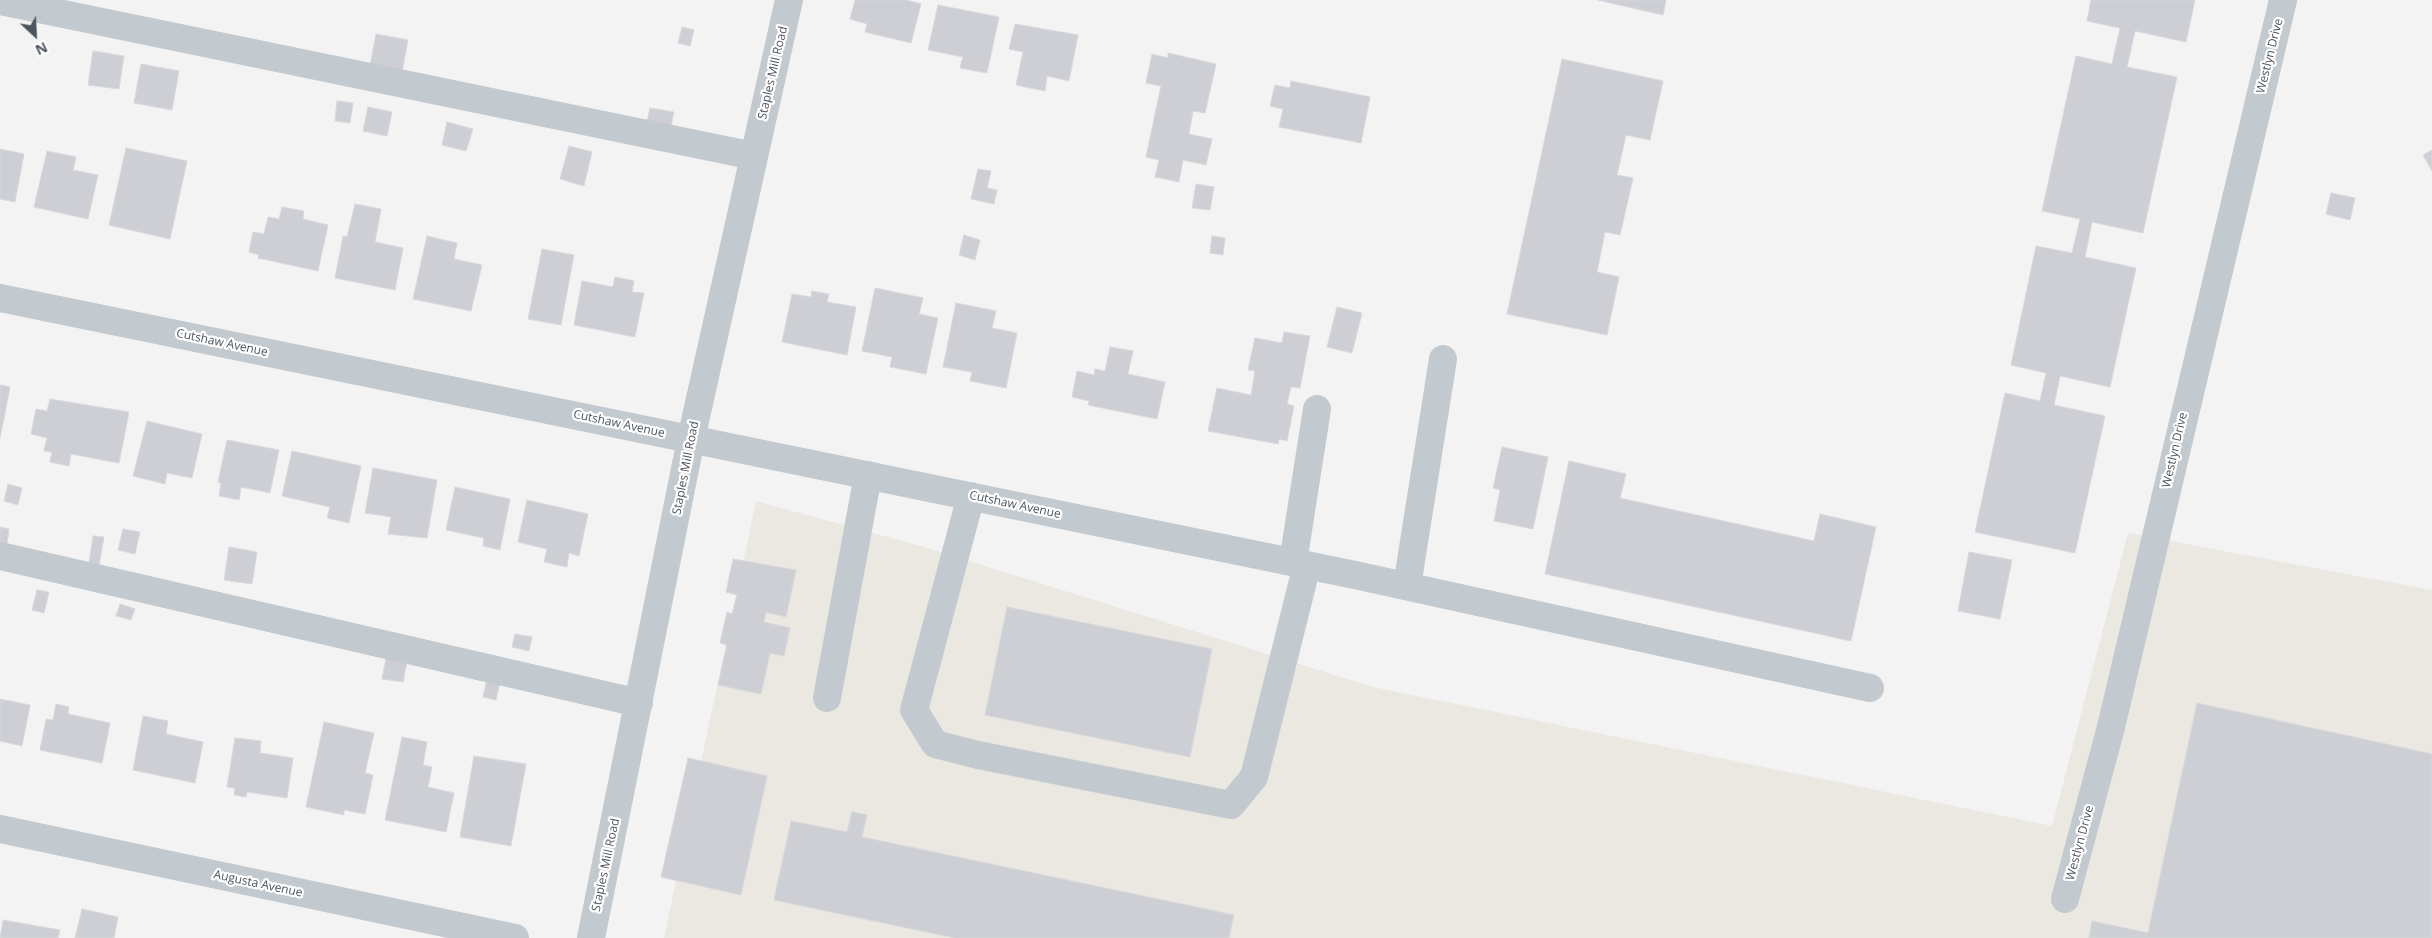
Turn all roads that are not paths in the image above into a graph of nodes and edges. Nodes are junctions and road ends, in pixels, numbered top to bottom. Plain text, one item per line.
1 (789, 0) edge
2 (2283, 0) edge
3 (0, 1) edge
4 (754, 156) junction
5 (0, 298) edge
6 (1443, 359) dead end
7 (1317, 408) dead end
8 (691, 439) junction
9 (868, 476) junction
10 (972, 496) junction
11 (0, 556) edge
12 (1300, 564) junction
13 (1407, 586) junction
14 (1870, 688) dead end
15 (827, 698) dead end
16 (639, 704) junction
17 (0, 829) edge
18 (2065, 899) dead end
19 (515, 938) edge
20 (591, 938) edge

1 - 4 street, Staples Mill Road
2 - 18 street, Westlyn Drive
3 - 4 street
4 - 8 street, Staples Mill Road
5 - 8 street, Cutshaw Avenue
6 - 13 street
7 - 12 street
8 - 9 street, Cutshaw Avenue
8 - 16 street, Staples Mill Road
9 - 10 street, Cutshaw Avenue
9 - 15 street
10 - 12 street, Cutshaw Avenue
10 - 12 street
11 - 16 street
12 - 13 street, Cutshaw Avenue
13 - 14 street, Cutshaw Avenue
16 - 20 street, Staples Mill Road
17 - 19 street, Augusta Avenue

